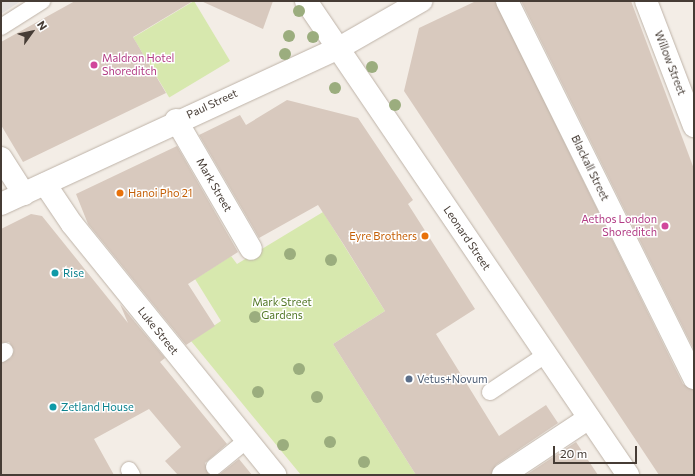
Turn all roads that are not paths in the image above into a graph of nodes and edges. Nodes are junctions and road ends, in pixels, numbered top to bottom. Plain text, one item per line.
1 (42, 1) edge
2 (306, 1) edge
3 (421, 1) edge
4 (507, 1) edge
5 (646, 1) edge
6 (1, 27) edge
7 (339, 48) junction
8 (176, 120) junction
9 (694, 126) edge
10 (1, 158) edge
11 (46, 184) junction
12 (24, 194) junction
13 (1, 204) edge
14 (251, 249) dead end
15 (547, 354) junction
16 (694, 378) edge
17 (490, 392) dead end
18 (589, 418) junction
19 (247, 440) junction
20 (214, 467) dead end
21 (275, 475) edge
22 (503, 475) edge
23 (628, 475) edge

1 - 6 lane
2 - 7 street, Leonard Street
3 - 7 street, Paul Street
4 - 16 street, Blackall Street
5 - 9 street, Willow Street
7 - 8 street, Paul Street
7 - 15 street, Leonard Street
8 - 11 street, Paul Street
8 - 14 street, Mark Street
10 - 12 street
11 - 12 street, Paul Street
11 - 19 street, Luke Street
12 - 13 street, Paul Street
15 - 17 lane
15 - 18 street, Leonard Street
18 - 22 street
18 - 23 street, Leonard Street
19 - 20 lane
19 - 21 street, Luke Street

